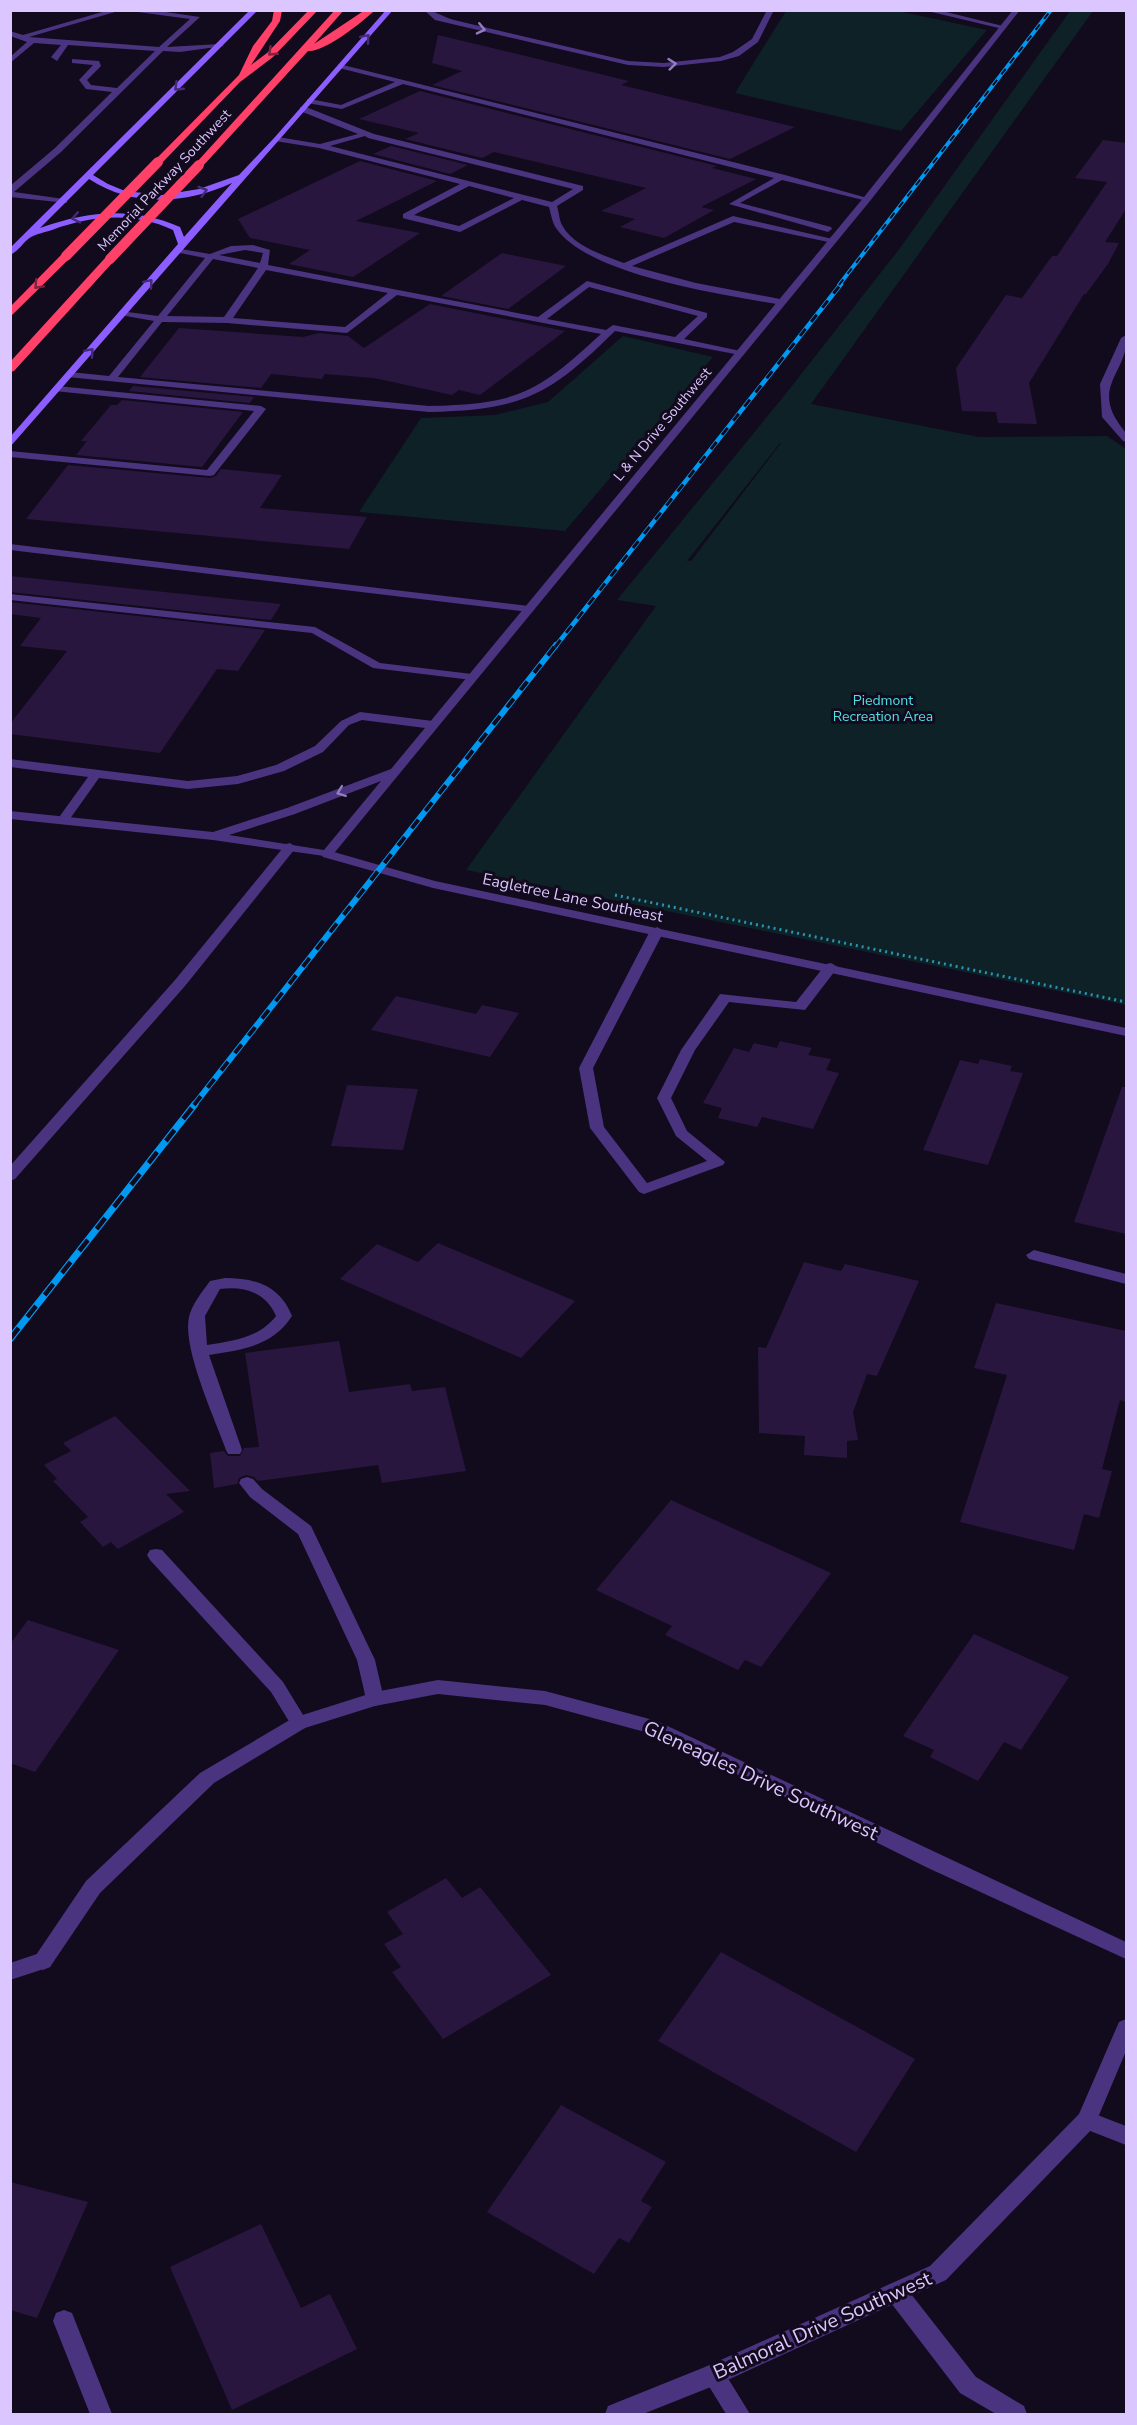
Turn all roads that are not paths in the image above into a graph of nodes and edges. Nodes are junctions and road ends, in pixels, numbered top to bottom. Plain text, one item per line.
1 (119, 10) edge
2 (126, 10) edge
3 (255, 10) edge
4 (278, 10) edge
5 (314, 10) edge
6 (340, 10) edge
7 (371, 10) edge
8 (390, 10) edge
9 (427, 10) edge
10 (771, 10) edge
11 (926, 10) edge
12 (1017, 10) edge
13 (1003, 27) junction
14 (10, 33) edge
15 (22, 37) junction
16 (32, 41) junction
17 (68, 42) junction
18 (220, 46) junction
19 (161, 49) junction
20 (180, 51) junction
21 (299, 55) junction
22 (207, 58) junction
23 (57, 59) dead end
24 (10, 61) edge
25 (75, 61) dead end
26 (342, 66) junction
27 (237, 80) junction
28 (401, 82) junction
29 (119, 91) junction
30 (310, 101) junction
31 (303, 109) junction
32 (365, 134) junction
33 (278, 139) junction
34 (319, 146) junction
35 (245, 173) junction
36 (88, 175) junction
37 (782, 177) junction
38 (467, 184) junction
39 (10, 193) edge
40 (521, 197) junction
41 (867, 199) junction
42 (64, 201) junction
43 (553, 205) junction
44 (26, 236) junction
45 (836, 236) junction
46 (180, 248) junction
47 (10, 253) edge
48 (210, 257) junction
49 (624, 266) junction
50 (264, 267) junction
51 (395, 292) junction
52 (782, 302) junction
53 (123, 313) junction
54 (10, 314) edge
55 (161, 319) junction
56 (227, 320) junction
57 (540, 320) junction
58 (608, 333) junction
59 (1126, 338) edge
60 (677, 340) junction
61 (740, 352) junction
62 (10, 369) edge
63 (70, 375) junction
64 (111, 378) junction
65 (57, 389) junction
66 (1126, 440) edge
67 (10, 444) edge
68 (10, 454) edge
69 (10, 547) edge
70 (10, 597) edge
71 (529, 609) junction
72 (472, 677) junction
73 (433, 725) junction
74 (10, 763) edge
75 (396, 771) junction
76 (96, 774) junction
77 (10, 815) edge
78 (63, 820) junction
79 (213, 836) junction
80 (290, 847) junction
81 (327, 854) junction
82 (657, 931) junction
83 (831, 968) junction
84 (1126, 1032) edge
85 (10, 1176) edge
86 (1034, 1255) dead end
87 (1126, 1279) edge
88 (201, 1351) junction
89 (234, 1450) dead end
90 (247, 1483) dead end
91 (156, 1555) dead end
92 (375, 1699) junction
93 (299, 1723) junction
94 (1126, 1951) edge
95 (10, 1972) edge
96 (1126, 2028) edge
97 (1121, 2056) edge
98 (1087, 2120) junction
99 (1126, 2136) edge
100 (896, 2292) junction
101 (64, 2321) dead end
102 (713, 2375) junction
103 (102, 2415) edge
104 (616, 2415) edge
105 (739, 2415) edge
106 (1016, 2415) edge

1 - 15 street
2 - 19 street
3 - 18 main road
4 - 27 highway
5 -> 27 highway, Memorial Parkway Southwest
6 - 21 highway, Memorial Parkway Southwest
7 - 21 highway
26 -> 8 main road
9 -> 10 street
11 - 13 street
12 - 13 street, L & N Drive Southwest
13 - 41 street, L & N Drive Southwest
14 - 15 street
15 - 16 street
16 - 17 street
16 - 24 street
17 - 19 street
17 - 23 street
18 - 20 street
18 - 22 main road
19 - 20 street
19 - 29 street
20 - 22 street
21 - 62 highway, Memorial Parkway Southwest, bridge
22 -> 36 main road
25 - 29 street
26 - 28 street
26 - 30 main road
27 -> 54 highway, Memorial Parkway Southwest, bridge
28 - 30 street
28 - 37 street
29 - 39 street
30 - 31 main road
31 - 32 street
31 - 33 main road
32 - 34 street
32 - 43 street
33 - 34 street
33 - 35 main road
34 - 38 street
36 -> 35 main road
35 - 46 main road
36 - 42 main road
37 - 41 street
37 - 45 street
38 - 40 street
38 - 40 street
39 - 42 street
40 - 43 street
41 - 45 street, L & N Drive Southwest
42 - 44 main road
43 - 49 street
46 -> 44 main road
44 - 47 main road
45 - 49 street
45 - 52 street, L & N Drive Southwest
46 - 48 street
53 -> 46 main road
48 - 50 street
48 - 50 street
48 - 55 street
49 - 52 street
50 - 51 street
50 - 56 street
51 - 56 street
51 - 57 street
52 - 61 street, L & N Drive Southwest
53 - 55 street
63 -> 53 main road
55 - 56 street
55 - 64 street
57 - 58 street
57 - 60 street
58 - 60 street
58 - 64 street
59 - 66 street
60 - 61 street
61 - 71 street, L & N Drive Southwest
63 - 64 street
63 - 65 main road
65 - 67 main road
65 - 68 street
69 - 71 street
70 - 72 street
71 - 72 street, L & N Drive Southwest
72 - 73 street, L & N Drive Southwest
73 - 75 street, L & N Drive Southwest
73 - 76 street
74 - 76 street
75 -> 79 street
75 - 81 street, L & N Drive Southwest
76 - 78 street
77 - 78 street, Eagletree Lane Southeast
78 - 79 street, Eagletree Lane Southeast
79 - 80 street, Eagletree Lane Southeast
80 - 81 street, Eagletree Lane Southeast
80 - 85 street
81 - 82 street, Eagletree Lane Southeast
82 - 83 street, Eagletree Lane Southeast
82 - 83 street
83 - 84 street, Eagletree Lane Southeast
86 - 87 street
88 - 88 street
88 - 89 street
90 - 92 street
91 - 93 street
92 - 93 street, Gleneagles Drive Southwest
92 - 94 street, Gleneagles Drive Southwest
93 - 95 street, Gleneagles Drive Southwest
96 - 97 street, Balmoral Drive Southwest
97 - 98 street, Balmoral Drive Southwest
98 - 99 street
98 - 100 street, Balmoral Drive Southwest
100 - 102 street, Balmoral Drive Southwest
100 - 106 street
101 - 103 street
102 - 104 street, Balmoral Drive Southwest
102 - 105 street

